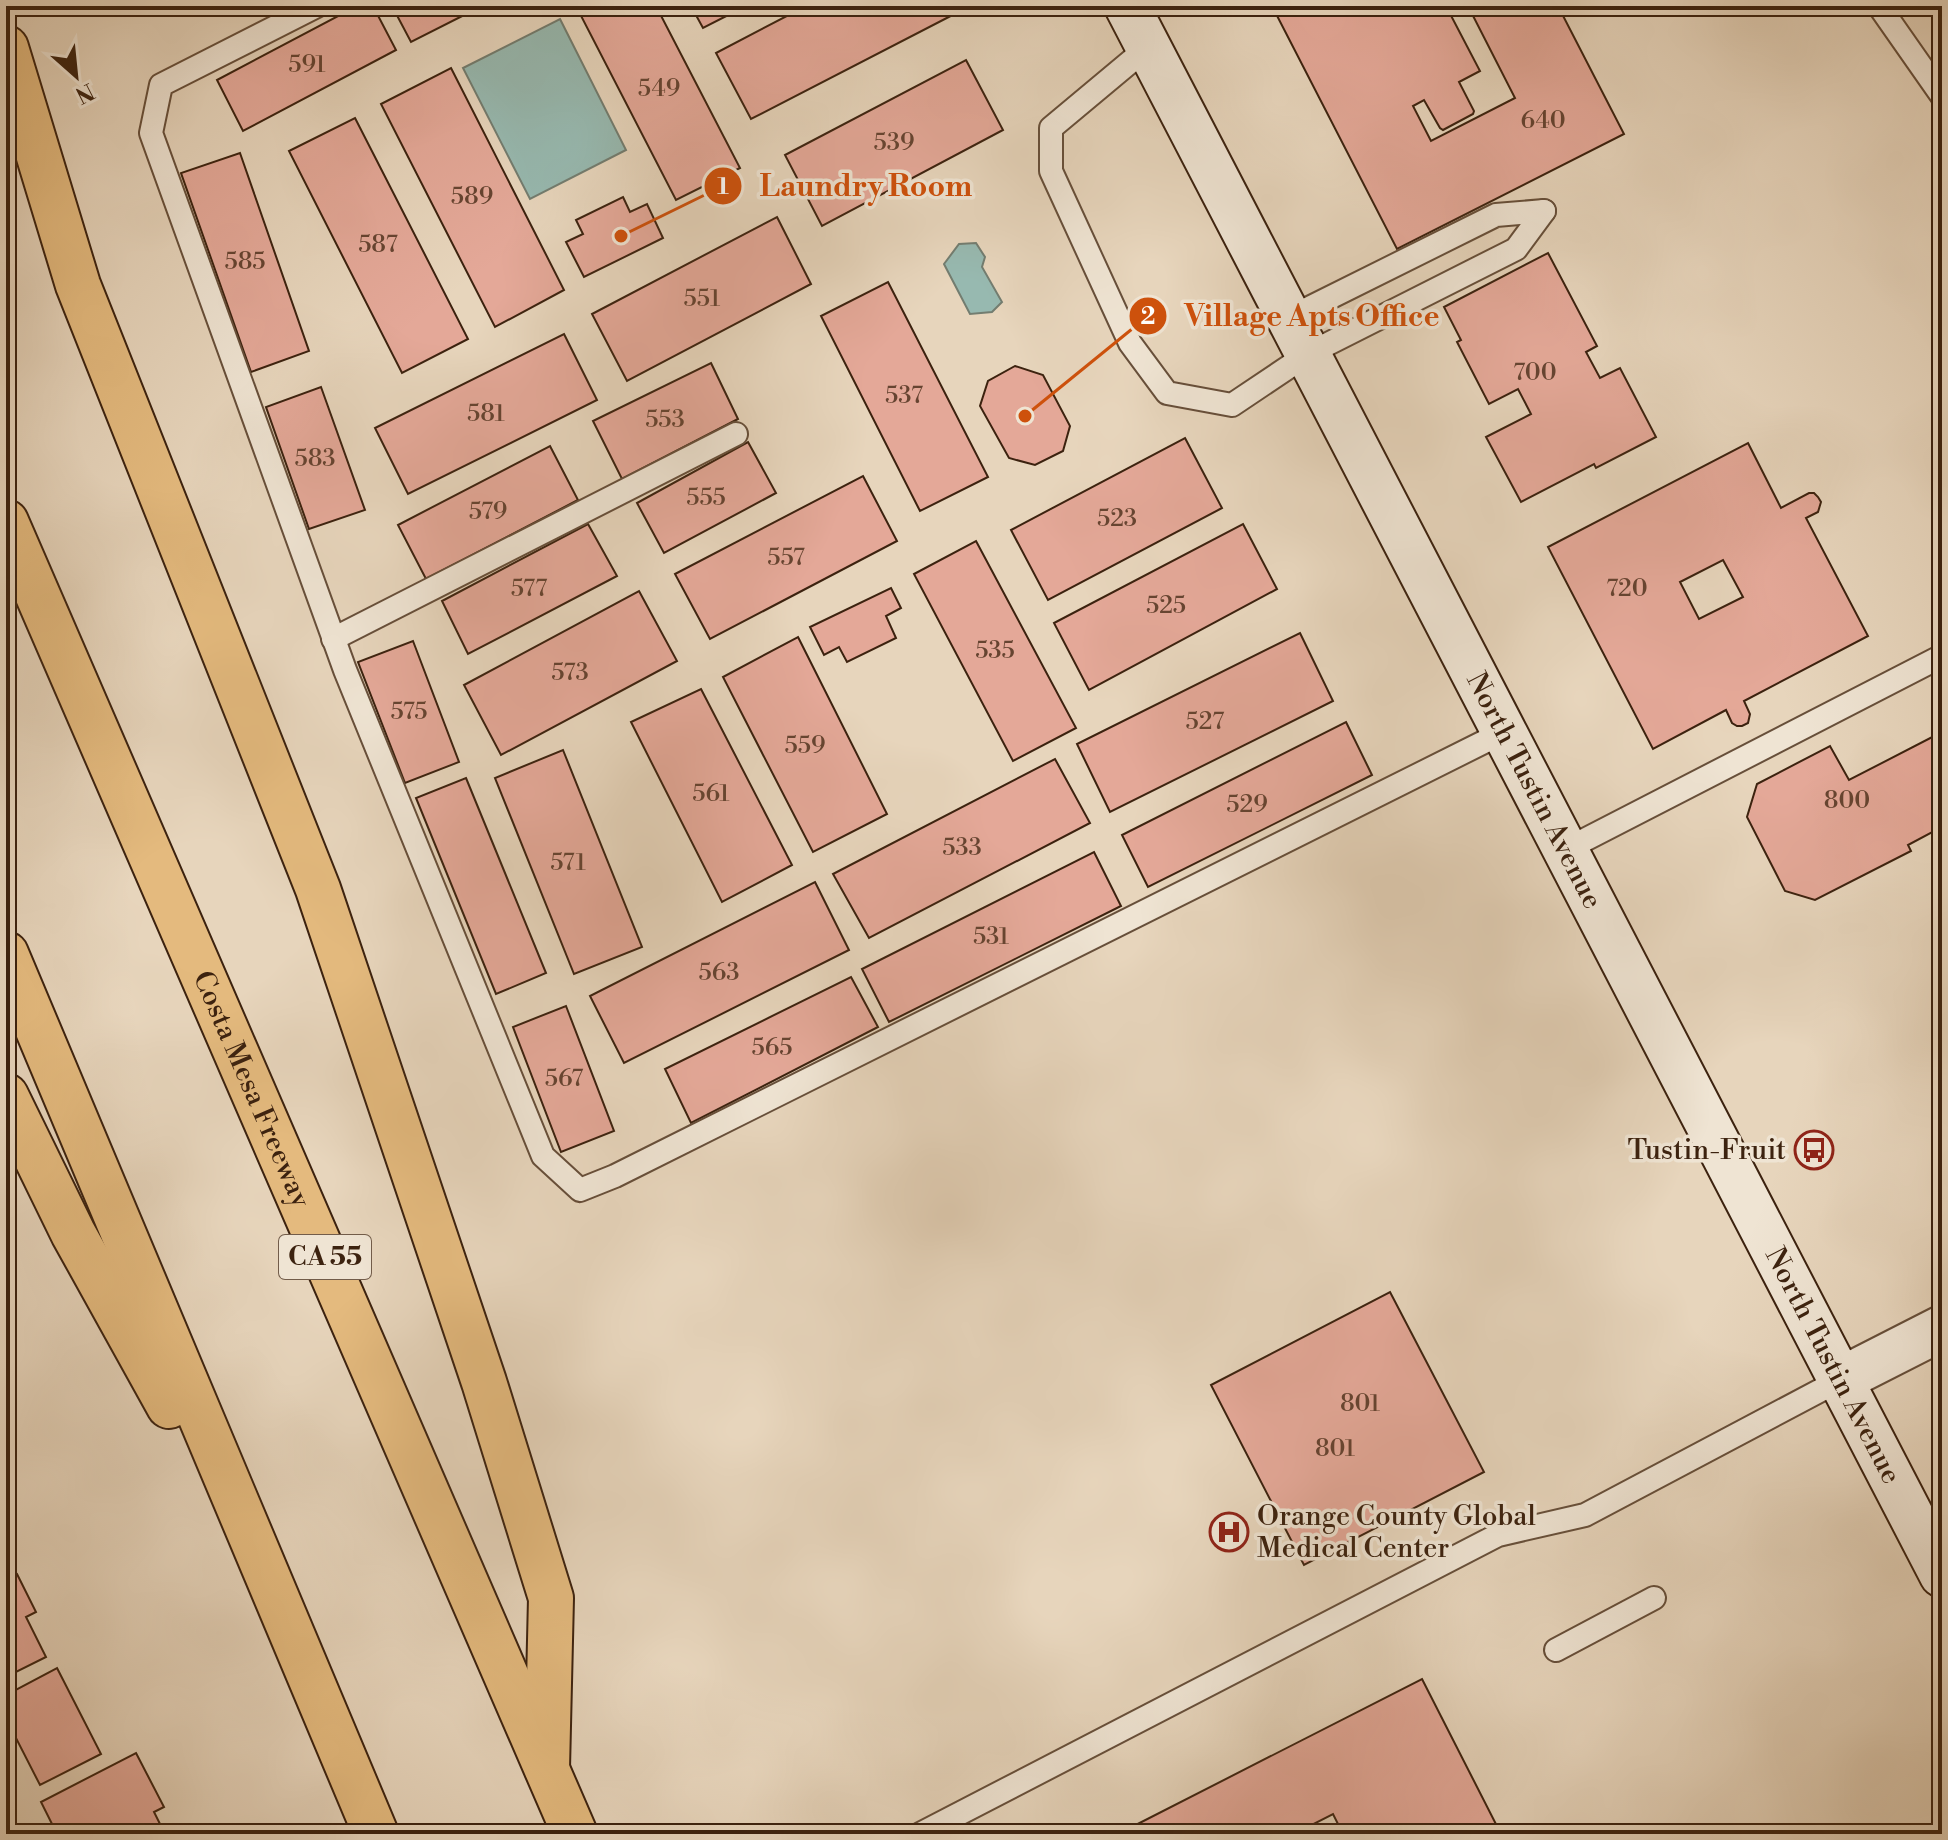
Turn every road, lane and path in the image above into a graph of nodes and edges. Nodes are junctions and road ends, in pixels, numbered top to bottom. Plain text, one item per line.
1 (317, 6) edge
2 (1127, 6) edge
3 (1879, 6) edge
4 (1148, 47) junction
5 (6, 48) edge
6 (1942, 96) edge
7 (1298, 336) junction
8 (736, 434) dead end
9 (6, 522) edge
10 (333, 639) junction
11 (1942, 656) edge
12 (1504, 732) junction
13 (1565, 850) junction
14 (6, 954) edge
15 (6, 1096) edge
16 (1942, 1328) edge
17 (1840, 1380) junction
18 (1942, 1575) edge
19 (1654, 1598) dead end
20 (277, 1601) junction
21 (1556, 1650) dead end
22 (547, 1768) junction
23 (376, 1834) edge
24 (575, 1834) edge
25 (920, 1834) edge

1 - 10 lane
2 - 4 main road, North Tustin Avenue
3 - 6 lane
4 - 7 main road, North Tustin Avenue
4 - 7 lane
5 - 22 highway
7 - 7 lane
7 - 12 main road, North Tustin Avenue
8 - 10 lane
9 - 22 highway, Costa Mesa Freeway / CA 55
10 - 12 lane
11 - 13 lane
12 - 13 main road, North Tustin Avenue
13 - 17 main road, North Tustin Avenue
14 - 20 highway
15 - 20 highway
16 - 17 main road
17 - 18 main road, North Tustin Avenue
17 - 25 lane
19 - 21 lane
20 - 23 highway
22 - 24 highway, Costa Mesa Freeway / CA 55

